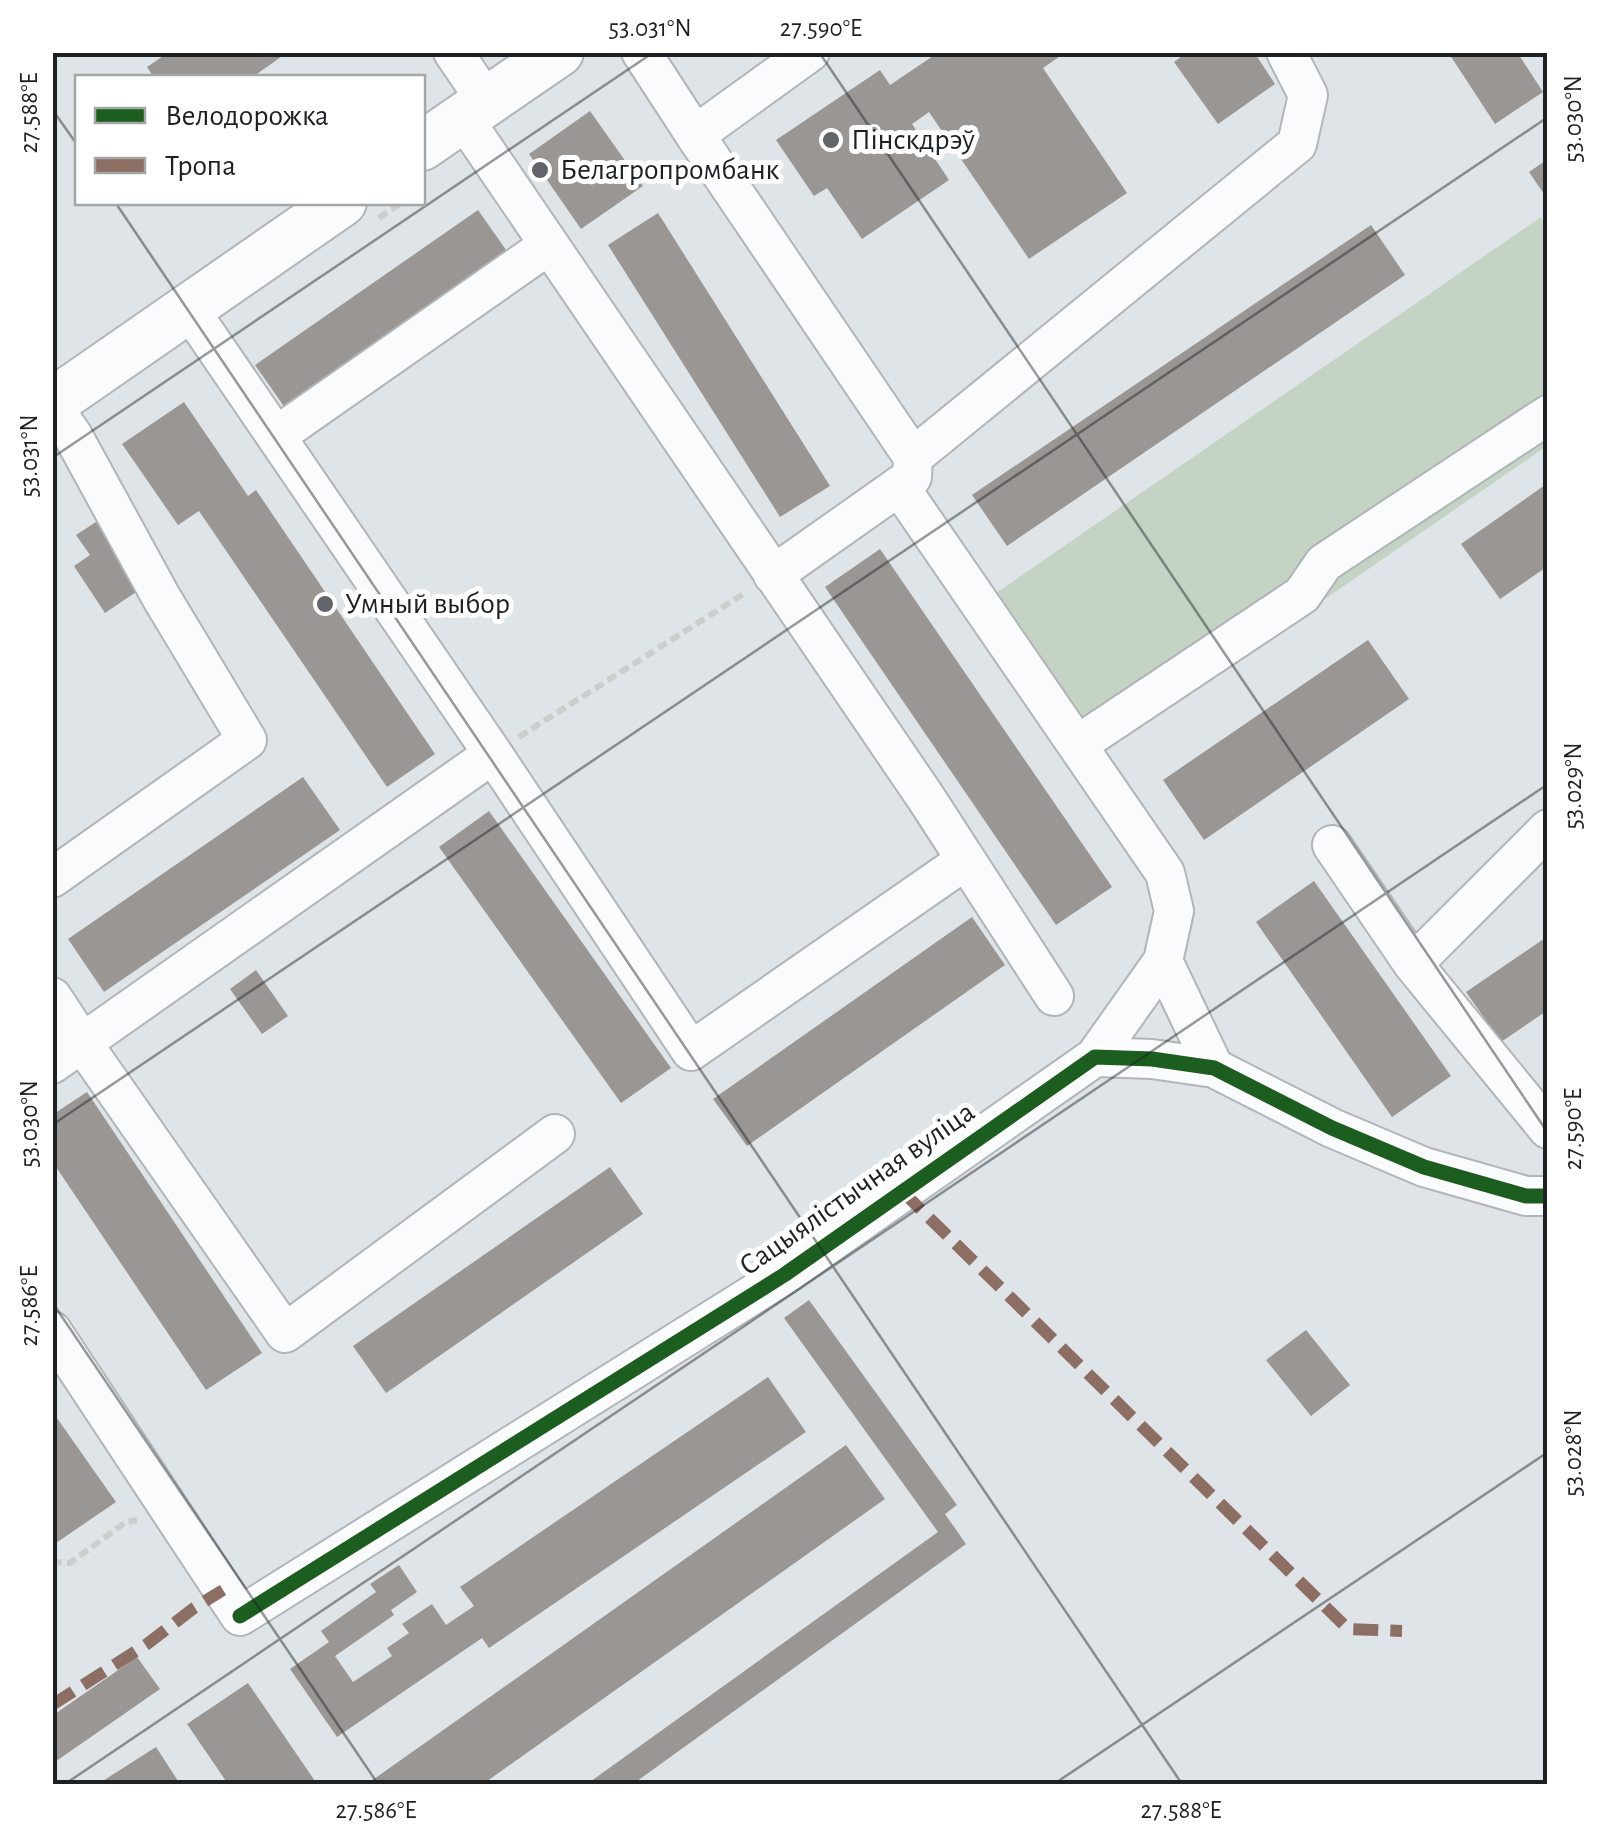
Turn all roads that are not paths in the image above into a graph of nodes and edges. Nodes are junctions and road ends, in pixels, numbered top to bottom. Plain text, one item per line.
1 (453, 52) edge
2 (559, 52) edge
3 (640, 52) edge
4 (810, 52) edge
5 (1286, 52) edge
6 (475, 110) junction
7 (695, 135) junction
8 (425, 144) edge
9 (338, 205) edge
10 (549, 245) junction
11 (189, 309) junction
12 (52, 404) edge
13 (1548, 415) edge
14 (276, 436) junction
15 (906, 472) junction
16 (773, 575) junction
17 (1077, 745) junction
18 (492, 754) junction
19 (1548, 829) edge
20 (1332, 845) dead end
21 (966, 860) junction
22 (52, 878) edge
23 (1163, 962) junction
24 (1413, 964) junction
25 (52, 996) edge
26 (1054, 996) dead end
27 (68, 1054) edge
28 (1096, 1057) junction
29 (1214, 1068) junction
30 (1548, 1130) edge
31 (555, 1134) dead end
32 (1548, 1196) edge
33 (52, 1330) edge

1 - 6 street
2 - 6 main road
3 - 7 street
4 - 7 street
5 - 15 street
6 - 8 main road
6 - 10 street
7 - 15 street
9 - 11 main road
10 - 14 street
10 - 16 street
11 - 12 main road
11 - 14 street
12 - 22 street
13 - 17 street
14 - 18 street
15 - 16 street
15 - 17 street
16 - 21 street
17 - 23 street
18 - 21 street
18 - 27 street
19 - 24 street
20 - 24 street
21 - 26 street
23 - 28 street, Сацыялістычная вуліца
23 - 29 street
24 - 30 street
25 - 27 street
27 - 31 street
28 - 29 street
28 - 33 street, Сацыялістычная вуліца
29 - 32 street

